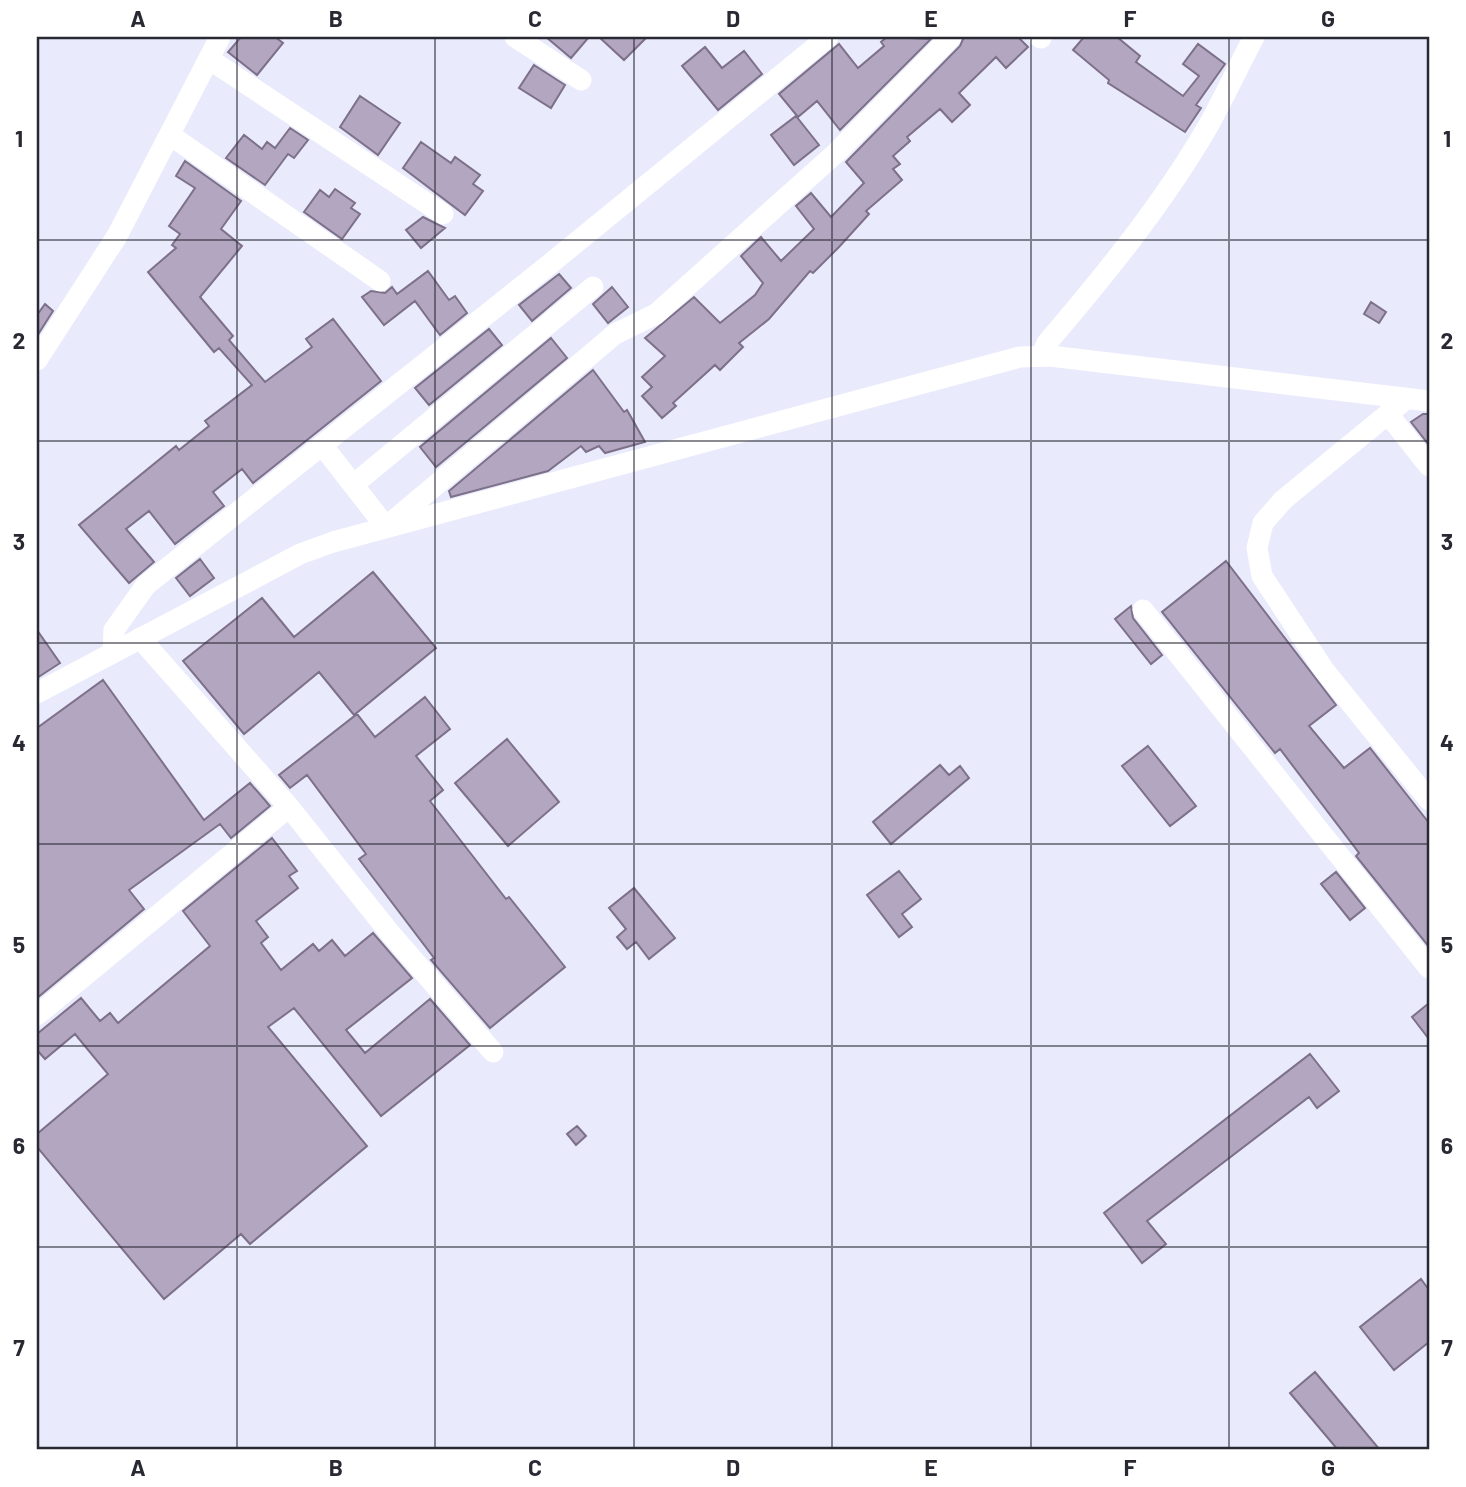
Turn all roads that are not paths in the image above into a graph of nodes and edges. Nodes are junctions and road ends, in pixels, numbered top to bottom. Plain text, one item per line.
1 (220, 37) edge
2 (515, 37) edge
3 (828, 37) edge
4 (951, 37) edge
5 (1254, 37) edge
6 (209, 59) junction
7 (581, 80) dead end
8 (170, 135) junction
9 (443, 214) dead end
10 (380, 281) dead end
11 (593, 287) dead end
12 (1042, 355) junction
13 (37, 360) edge
14 (1405, 400) junction
15 (1429, 401) edge
16 (1388, 414) junction
17 (321, 445) junction
18 (1429, 466) edge
19 (354, 485) junction
20 (386, 527) junction
21 (1143, 610) dead end
22 (140, 638) junction
23 (113, 653) junction
24 (37, 693) edge
25 (1429, 800) edge
26 (289, 807) junction
27 (1429, 968) edge
28 (37, 1016) edge
29 (493, 1052) dead end

1 - 6 street
2 - 7 street
3 - 17 street
4 - 20 street
5 - 12 street
6 - 8 street
6 - 9 street
8 - 10 street
8 - 13 street
11 - 19 street
12 - 14 street
12 - 20 street
14 - 15 street
14 - 16 street
16 - 18 street
16 - 25 street
17 - 19 street
17 - 23 street
19 - 20 street
20 - 22 street
21 - 27 street
22 - 23 street
22 - 26 street
23 - 24 street
26 - 28 street
26 - 29 street

